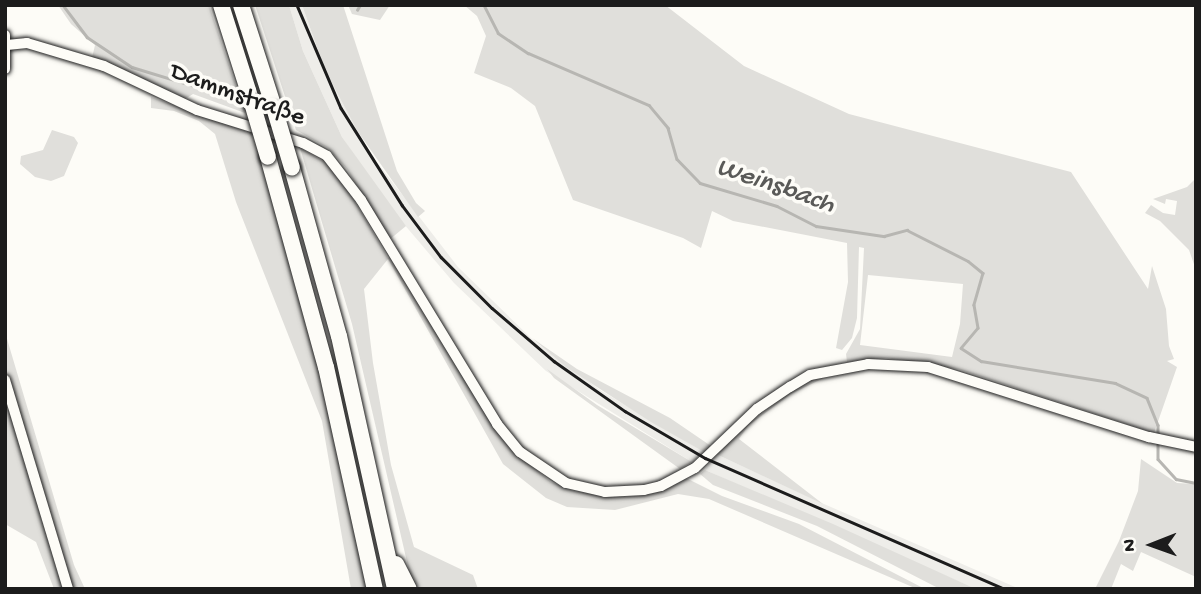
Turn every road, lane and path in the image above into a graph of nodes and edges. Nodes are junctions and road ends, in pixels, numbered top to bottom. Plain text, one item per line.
1 (220, 5) edge
2 (241, 5) edge
3 (6, 40) edge
4 (5, 69) edge
5 (5, 380) edge
6 (1196, 447) edge
7 (389, 553) junction
8 (68, 589) edge
9 (375, 589) edge
10 (395, 589) edge
11 (409, 589) edge

1 - 9 highway, bridge
2 - 7 highway, bridge
3 - 4 street
3 - 6 street, Dammstraße
5 - 8 street
7 - 10 highway
7 - 11 highway

